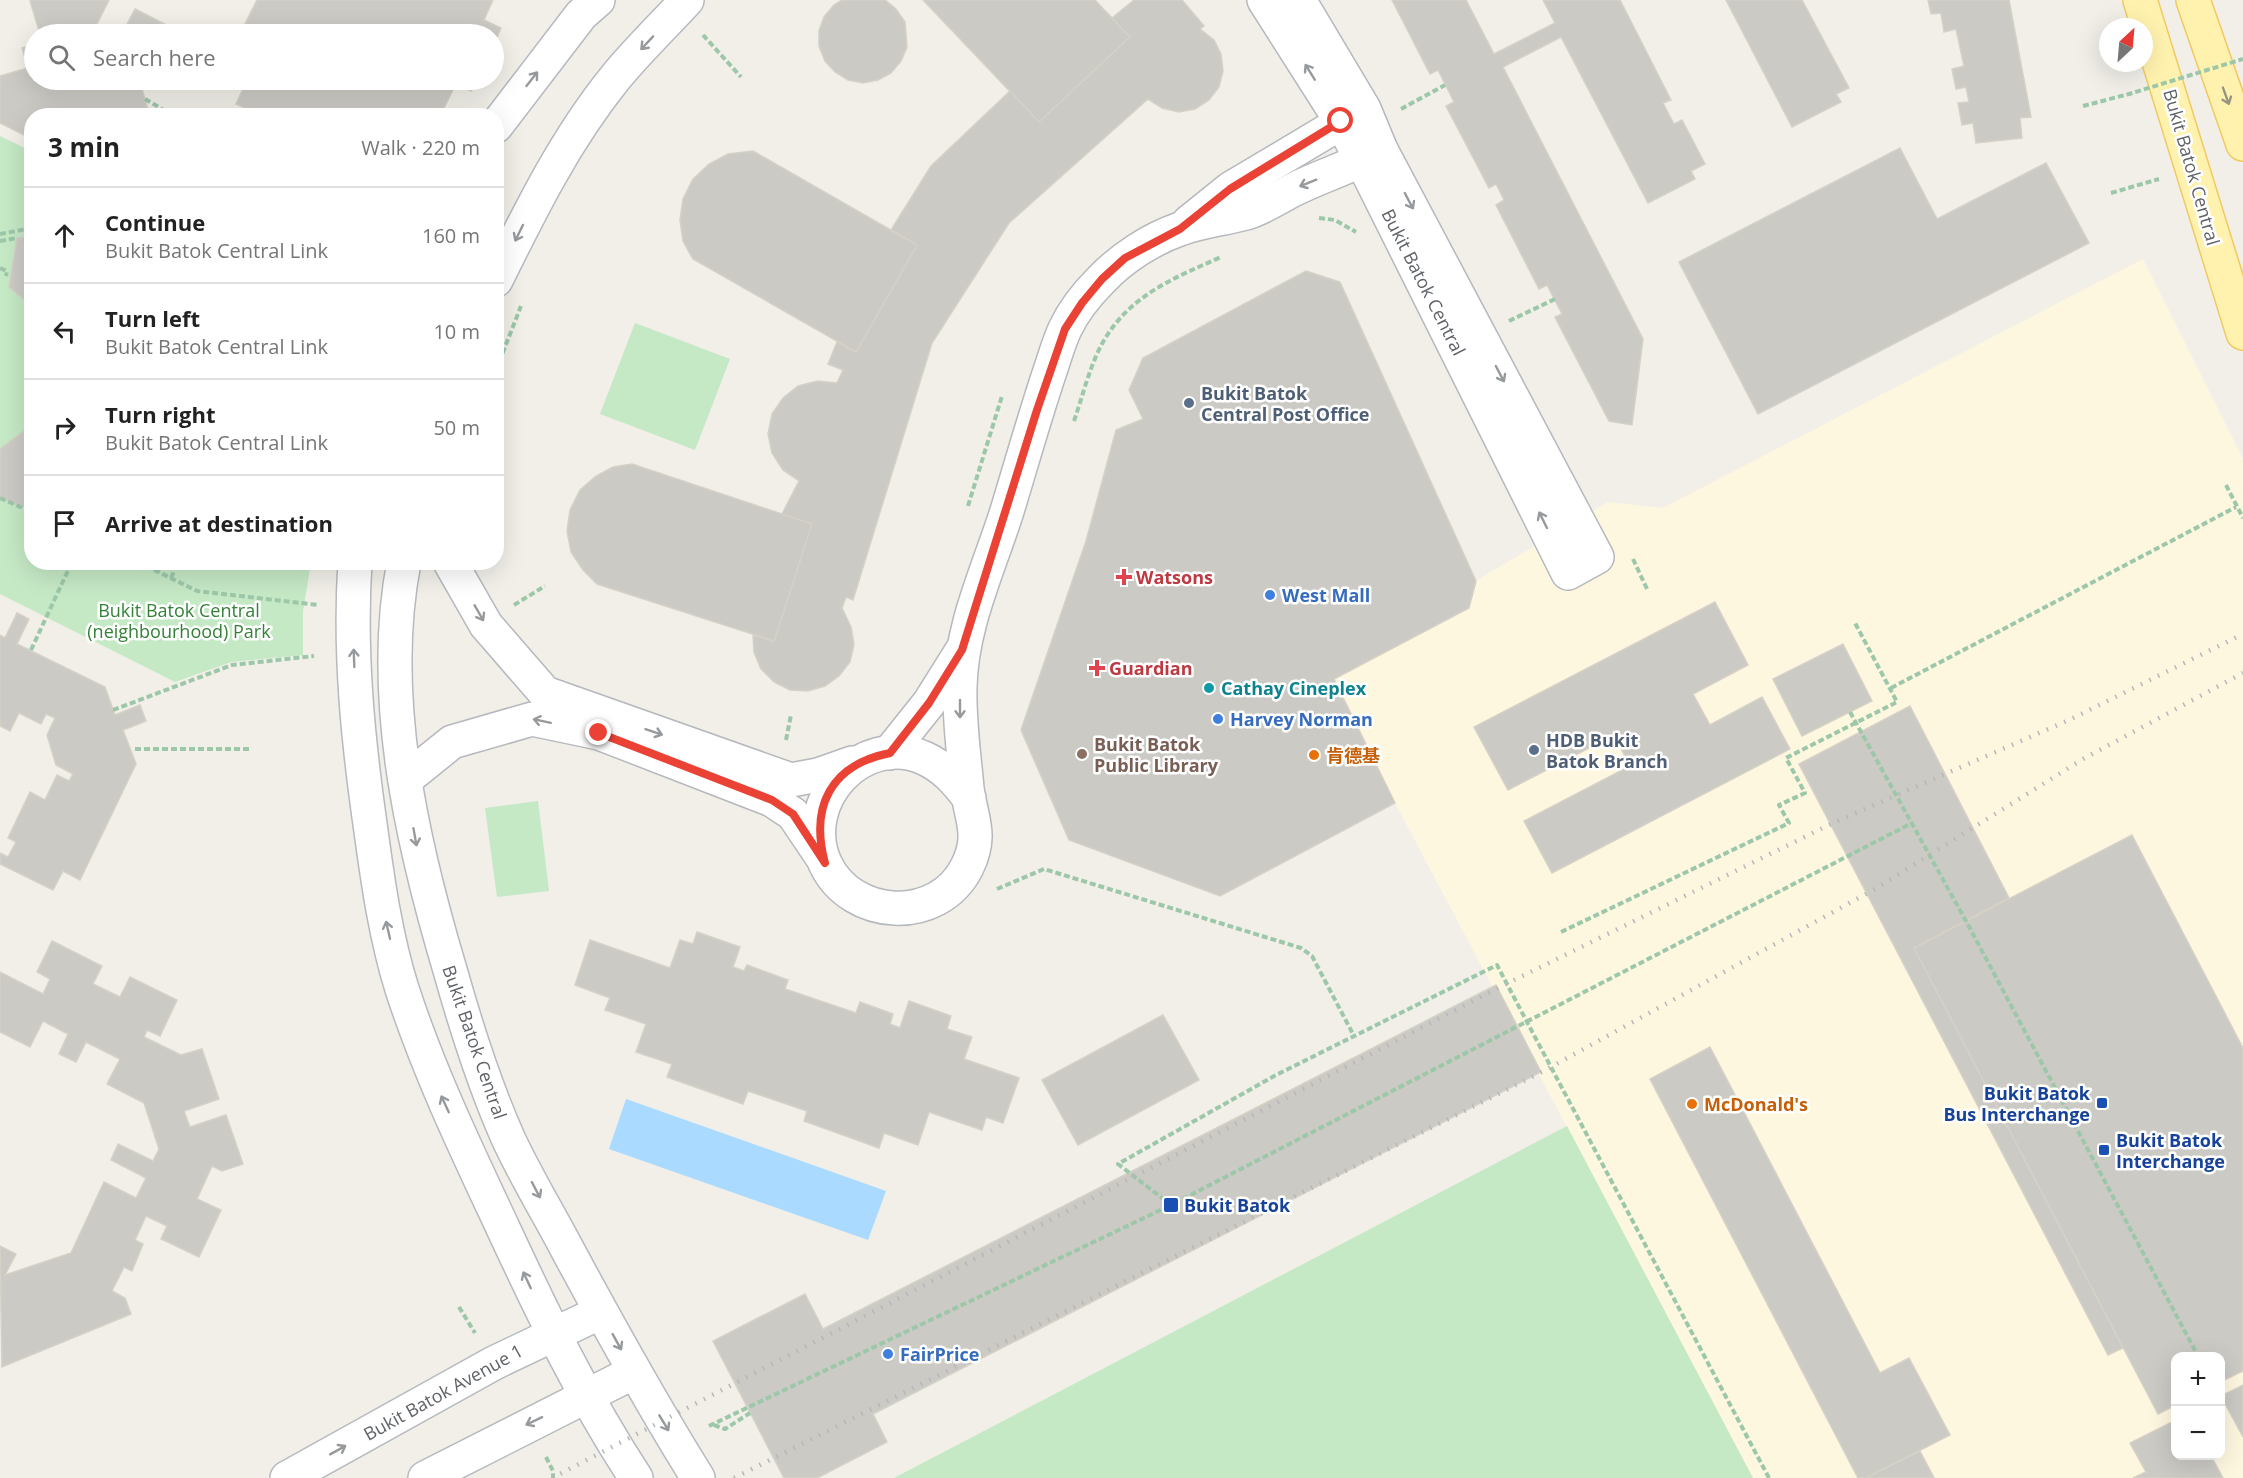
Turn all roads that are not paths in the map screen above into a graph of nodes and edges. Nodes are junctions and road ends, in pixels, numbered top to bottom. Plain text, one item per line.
1 (598, 0) edge
2 (687, 0) edge
3 (1264, 0) edge
4 (1299, 0) edge
5 (2140, 0) edge
6 (2193, 0) edge
7 (1366, 114) junction
8 (504, 116) edge
9 (2243, 144) edge
10 (1372, 156) junction
11 (1180, 229) junction
12 (504, 264) edge
13 (2243, 333) edge
14 (355, 570) edge
15 (402, 570) edge
16 (455, 570) edge
17 (962, 650) junction
18 (880, 755) junction
19 (405, 780) junction
20 (969, 798) junction
21 (825, 863) junction
22 (601, 1312) junction
23 (552, 1333) junction
24 (634, 1372) junction
25 (586, 1396) junction
26 (287, 1478) edge
27 (425, 1478) edge
28 (636, 1478) edge
29 (698, 1478) edge

8 -> 1 street
2 -> 12 street
7 -> 3 street, Bukit Batok Central
4 - 7 street, Bukit Batok Central
5 - 13 main road, Bukit Batok Central
6 -> 9 main road
7 - 10 street, Bukit Batok Central
7 - 11 street
10 -> 10 street, Bukit Batok Central
10 -> 11 street
11 - 17 street
23 -> 14 street
15 - 19 street, Bukit Batok Central
16 -> 18 street
17 - 18 street
17 -> 20 street
18 - 20 street
18 - 21 street
21 -> 19 street
19 -> 22 street, Bukit Batok Central
20 - 21 street
22 - 23 street, Bukit Batok Avenue 1
22 -> 24 street, Bukit Batok Central
23 - 25 street
26 -> 23 street, Bukit Batok Avenue 1
24 - 25 street
24 -> 29 street, Bukit Batok Central
25 -> 27 street
25 - 28 street

